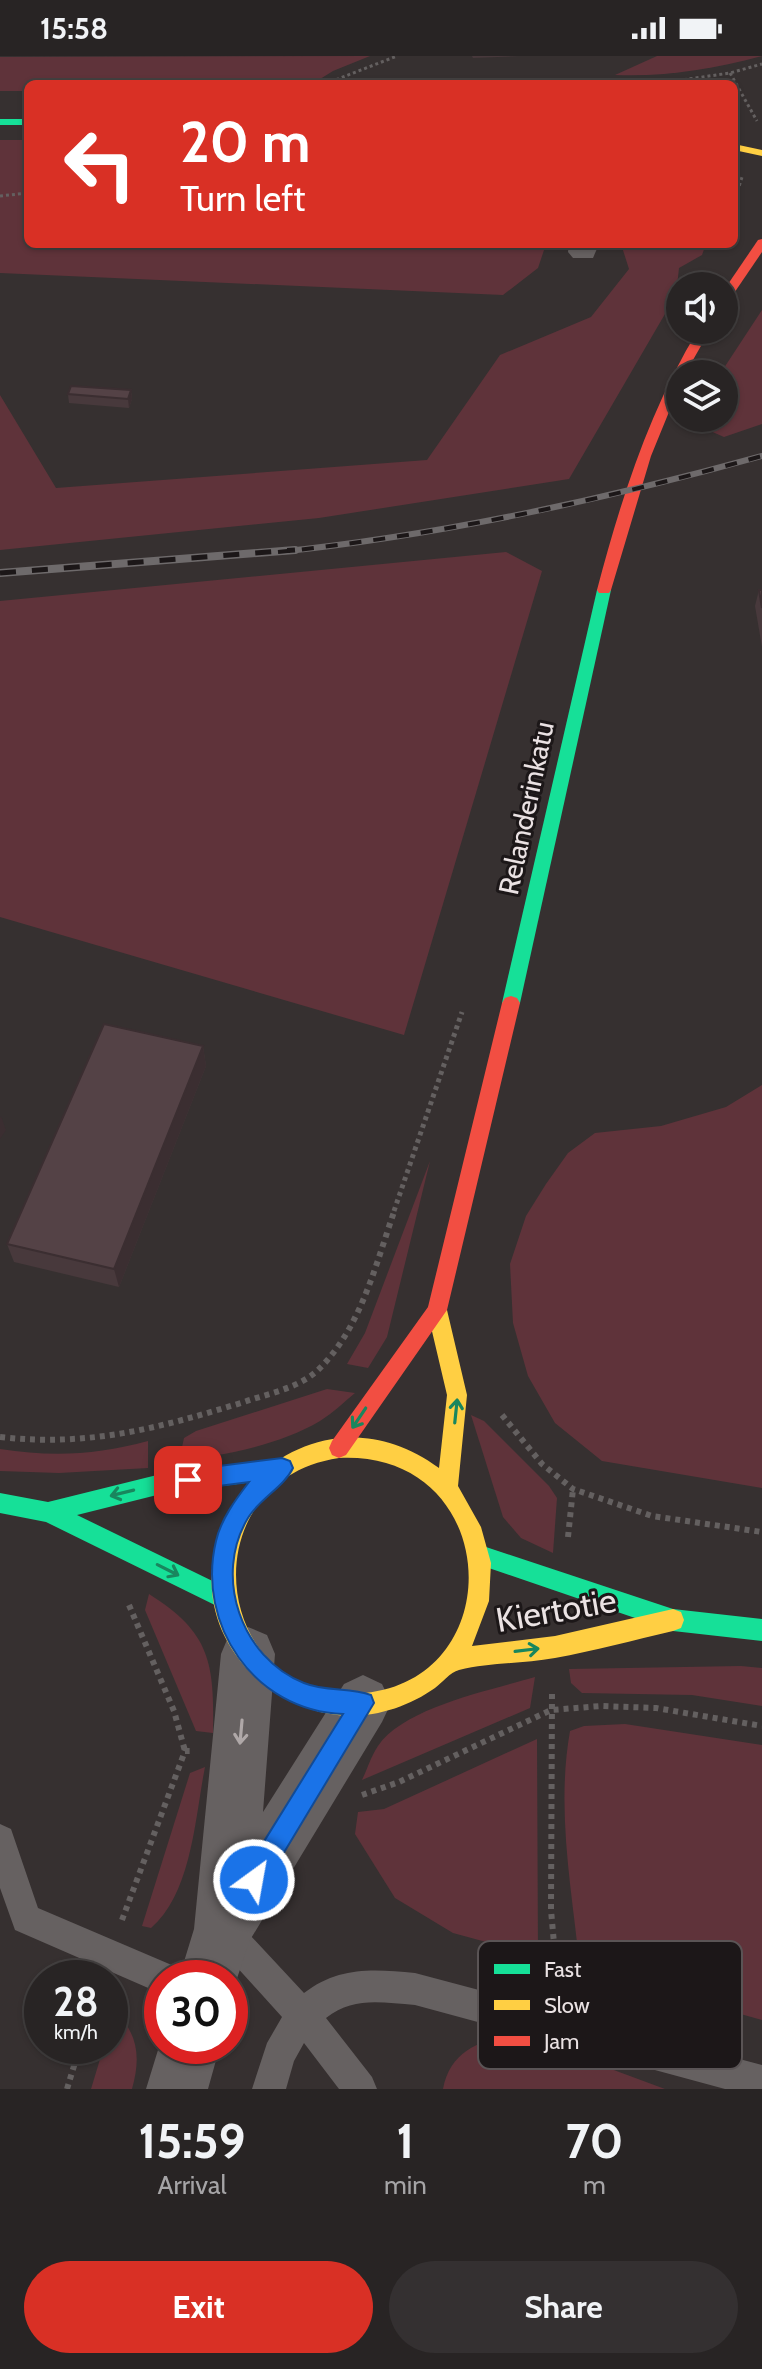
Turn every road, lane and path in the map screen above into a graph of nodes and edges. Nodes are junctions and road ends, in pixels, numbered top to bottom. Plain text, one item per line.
1 (397, 56) edge
2 (762, 64) edge
3 (730, 73) junction
4 (335, 80) edge
5 (682, 80) edge
6 (734, 80) edge
7 (738, 87) edge
8 (0, 122) edge
9 (24, 122) edge
10 (757, 130) dead end
11 (738, 148) edge
12 (762, 153) edge
13 (745, 167) dead end
14 (738, 190) edge
15 (24, 193) edge
16 (0, 196) edge
17 (762, 243) edge
18 (738, 278) edge
19 (695, 344) edge
20 (463, 1011) dead end
21 (437, 1310) junction
22 (312, 1375) junction
23 (381, 1385) junction
24 (457, 1395) junction
25 (0, 1437) edge
26 (339, 1448) junction
27 (282, 1468) junction
28 (447, 1489) junction
29 (573, 1489) junction
30 (0, 1503) edge
31 (48, 1512) junction
32 (762, 1532) edge
33 (480, 1555) junction
34 (563, 1582) junction
35 (223, 1598) junction
36 (673, 1620) junction
37 (762, 1630) edge
38 (555, 1647) junction
39 (248, 1654) junction
40 (449, 1660) junction
41 (363, 1703) junction
42 (0, 1840) edge
43 (554, 1941) edge
44 (216, 1953) edge
45 (144, 1970) edge
46 (478, 2006) edge
47 (303, 2016) junction
48 (75, 2064) edge
49 (184, 2064) edge
50 (714, 2069) edge
51 (762, 2082) edge
52 (67, 2089) edge
53 (177, 2089) edge
54 (269, 2089) edge
55 (360, 2089) edge

1 - 4 path
2 - 3 path
3 - 5 path
3 - 6 path
7 - 10 path
8 - 9 main road
11 - 12 main road
13 - 14 path
15 - 16 path
17 - 18 main road
19 - 21 main road, Relanderinkatu
20 - 22 path
21 - 23 main road, Relanderinkatu
21 - 24 main road, Relanderinkatu
22 - 23 path
22 - 25 path
23 -> 26 main road, Relanderinkatu
28 -> 24 main road, Relanderinkatu
24 - 29 path
26 - 27 main road
26 - 28 main road
27 -> 31 main road
27 - 35 main road
28 - 33 main road
29 - 32 path
29 - 34 path
30 - 31 main road
31 -> 35 main road
33 - 34 main road, Kiertotie
33 - 40 main road
34 - 36 main road, Kiertotie
35 - 39 main road
36 - 37 main road, Kiertotie
36 - 38 main road, Kiertotie
40 -> 38 main road, Kiertotie
38 - 43 path
39 - 41 main road
39 -> 44 street
40 - 41 main road
41 - 44 street
42 - 45 lane
44 - 47 lane
46 - 47 lane
47 - 54 lane
47 - 55 lane
48 - 52 path
49 - 53 street
50 - 51 lane

